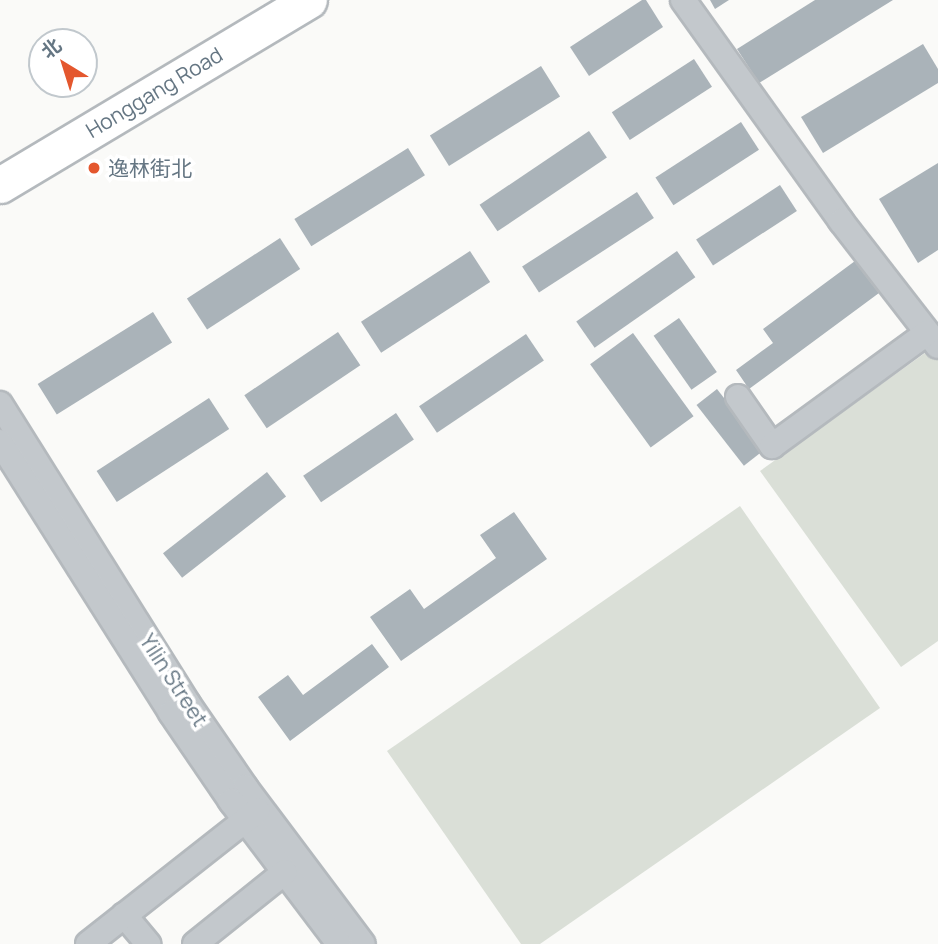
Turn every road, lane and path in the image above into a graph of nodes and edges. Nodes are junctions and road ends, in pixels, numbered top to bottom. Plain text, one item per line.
1 (266, 0) edge
2 (309, 0) edge
3 (683, 0) edge
4 (0, 160) edge
5 (0, 185) edge
6 (932, 340) edge
7 (738, 397) dead end
8 (0, 404) edge
9 (0, 442) edge
10 (253, 814) junction
11 (285, 872) junction
12 (124, 915) junction
13 (88, 944) edge
14 (148, 944) edge
15 (195, 944) edge
16 (339, 944) edge
17 (363, 944) edge

1 - 4 highway, Honggang Road
2 - 5 highway, Honggang Road
3 - 6 street
6 - 7 street
8 - 10 street, Yilin Street
9 - 10 street, Yilin Street
10 - 11 street, Yilin Street
10 - 12 street
10 - 17 street, Yilin Street
11 - 15 street
11 - 16 street, Yilin Street
12 - 13 street
12 - 14 street

